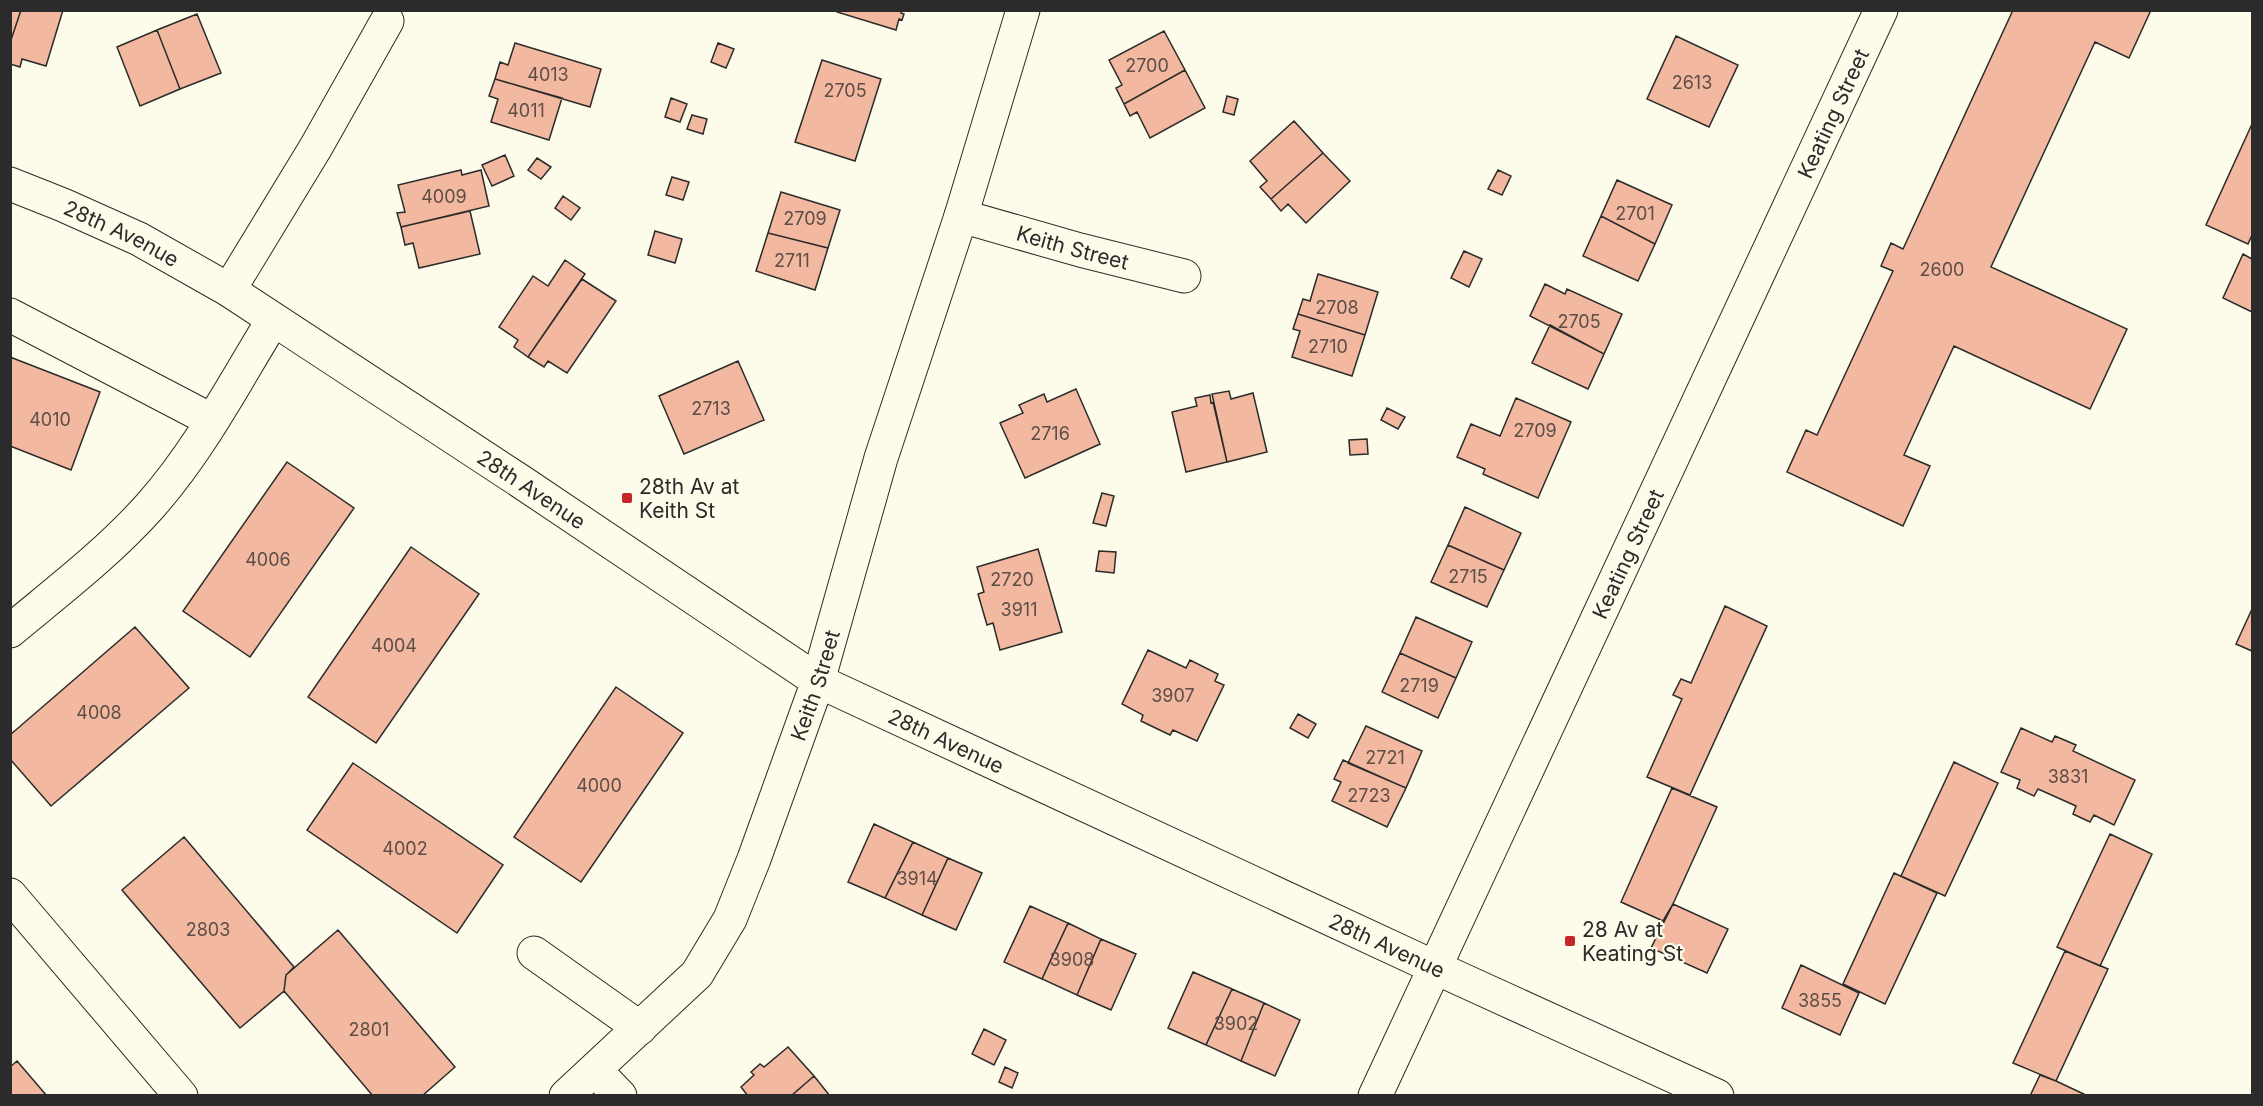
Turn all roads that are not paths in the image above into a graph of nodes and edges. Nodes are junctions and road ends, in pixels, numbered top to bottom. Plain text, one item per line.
1 (1023, 10) edge
2 (1881, 10) edge
3 (387, 21) dead end
4 (10, 184) edge
5 (961, 216) junction
6 (1184, 276) dead end
7 (229, 290) junction
8 (10, 315) edge
9 (273, 320) junction
10 (212, 420) junction
11 (10, 631) edge
12 (818, 681) junction
13 (10, 895) edge
14 (534, 953) dead end
15 (1434, 967) junction
16 (640, 1028) junction
17 (595, 1070) junction
18 (181, 1095) edge
19 (566, 1095) edge
20 (620, 1095) edge
21 (1376, 1095) edge
22 (1717, 1095) edge

1 - 5 street, Keith Street
2 - 15 street, Keating Street
3 - 7 street
4 - 7 street, 28th Avenue
5 - 6 street, Keith Street
5 - 12 street, Keith Street
7 - 9 street, 28th Avenue
8 - 10 street
9 - 10 street
9 - 12 street, 28th Avenue
10 - 11 street
12 - 15 street, 28th Avenue
12 - 16 street, Keith Street
13 - 18 street
14 - 16 street
15 - 21 street, Keating Street
15 - 22 street, 28th Avenue
16 - 17 street, Keith Street
17 - 19 street, Keith Street
17 - 20 street

